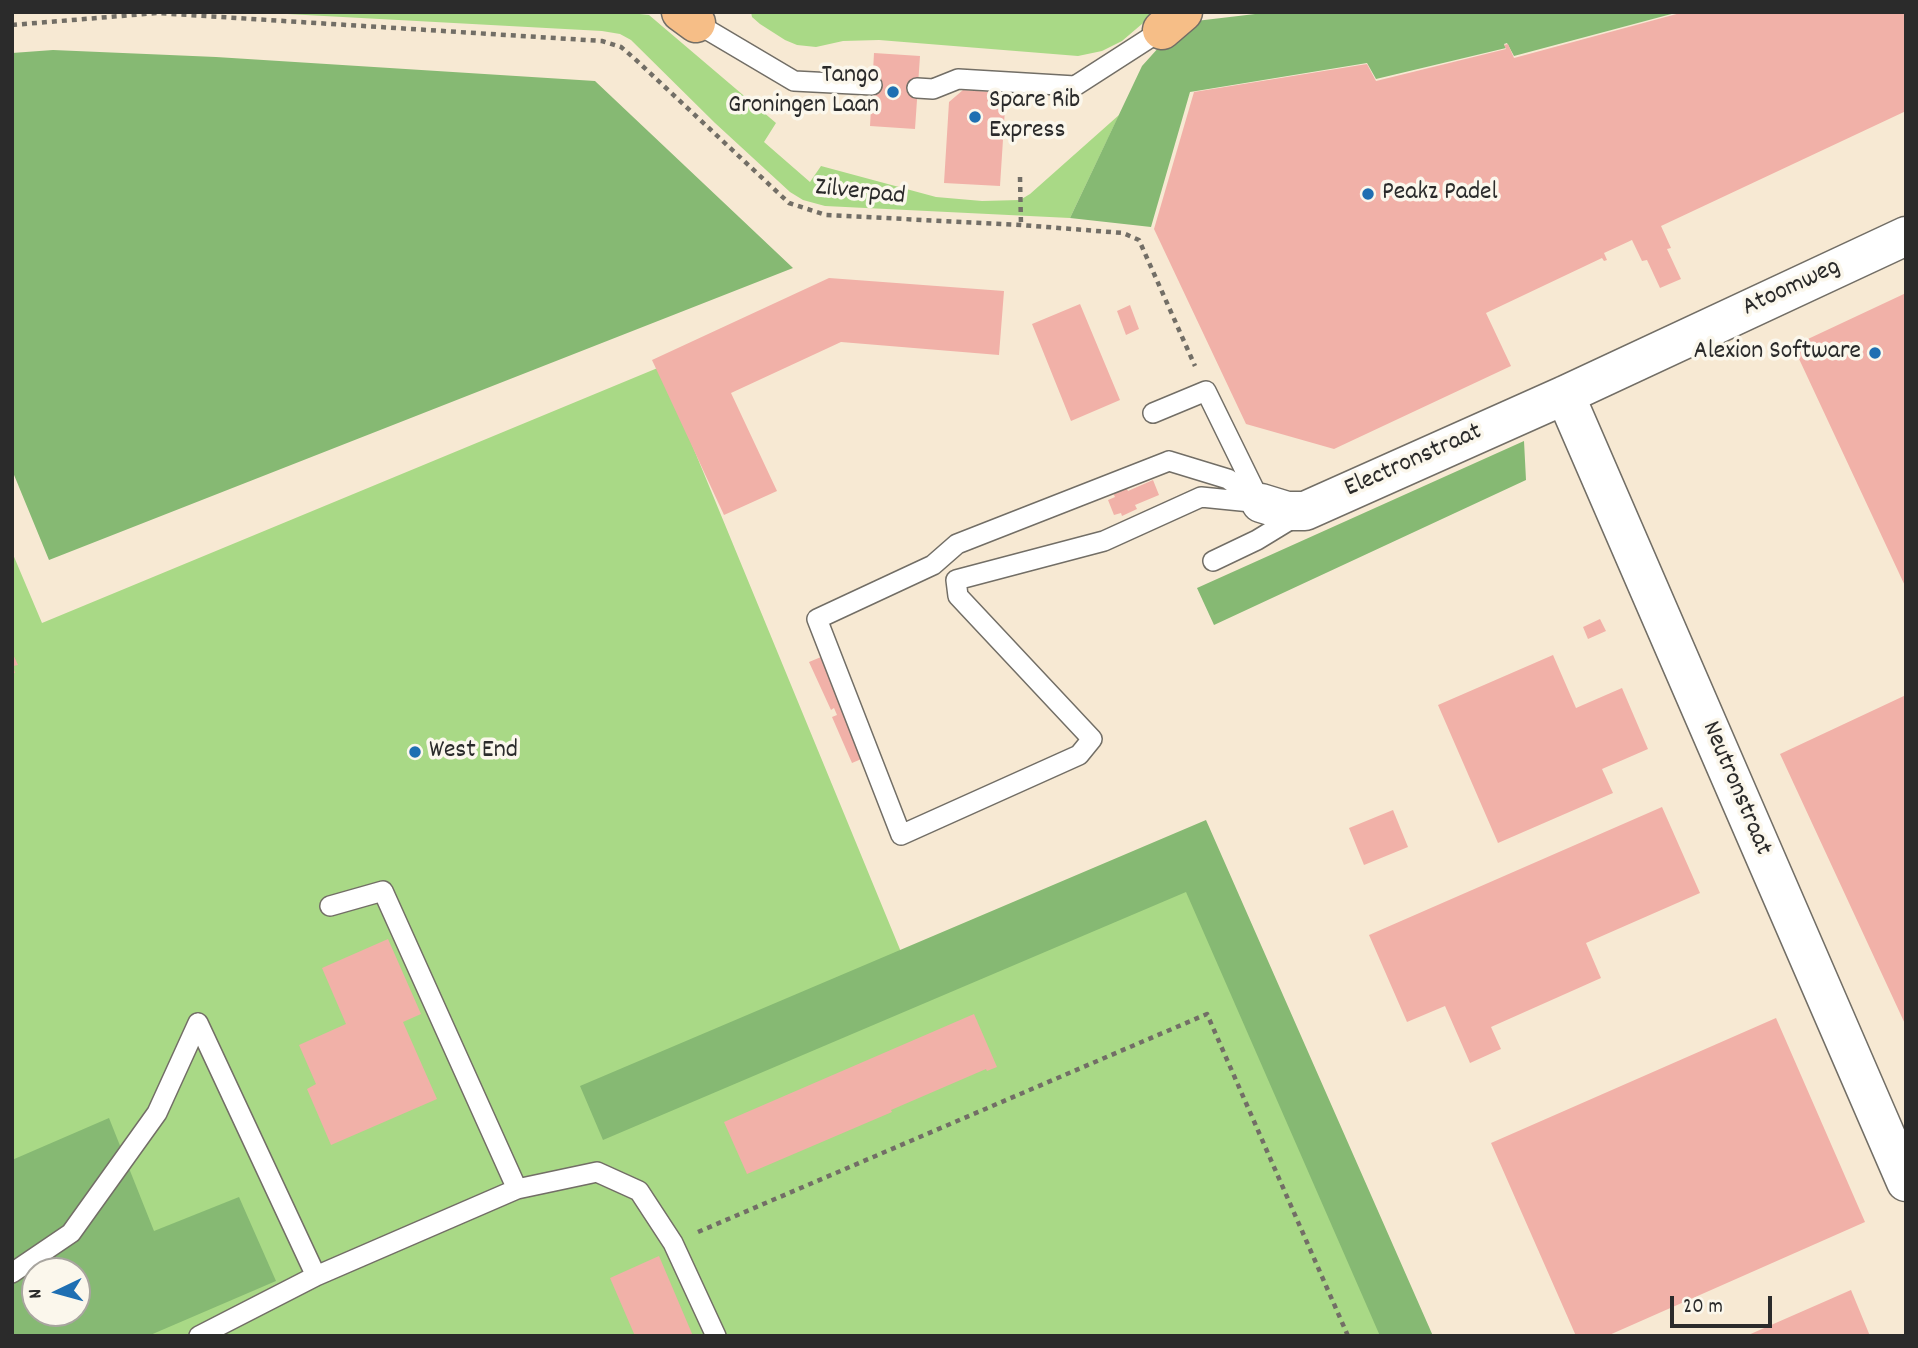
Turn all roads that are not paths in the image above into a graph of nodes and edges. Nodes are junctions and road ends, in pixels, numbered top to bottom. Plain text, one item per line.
1 (689, 18) edge
2 (1172, 21) edge
3 (872, 85) dead end
4 (917, 88) dead end
5 (1906, 236) edge
6 (1565, 395) junction
7 (1153, 413) dead end
8 (1261, 503) junction
9 (1305, 511) junction
10 (1213, 561) dead end
11 (330, 906) dead end
12 (1906, 1182) edge
13 (517, 1189) junction
14 (12, 1273) edge
15 (316, 1276) junction
16 (199, 1336) edge
17 (716, 1336) edge

1 - 3 lane
2 - 4 lane
5 - 6 street, Atoomweg
6 - 9 street, Electronstraat
6 - 12 street, Neutronstraat
7 - 8 lane
8 - 8 lane
8 - 9 street
9 - 10 lane
11 - 13 lane
13 - 15 lane
13 - 17 lane
14 - 15 lane
15 - 16 lane

